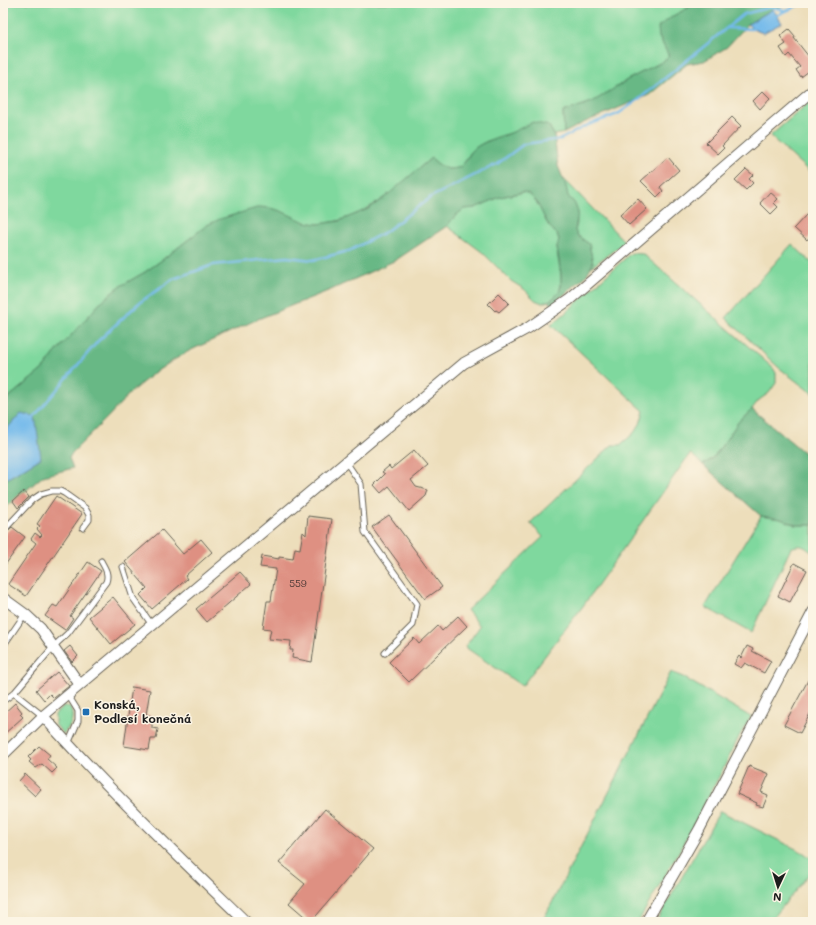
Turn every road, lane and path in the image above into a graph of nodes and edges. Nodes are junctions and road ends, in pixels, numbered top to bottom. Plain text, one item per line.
1 (813, 90) edge
2 (346, 462) junction
3 (83, 528) dead end
4 (3, 531) edge
5 (101, 561) dead end
6 (123, 567) dead end
7 (3, 598) edge
8 (813, 612) edge
9 (25, 614) junction
10 (152, 625) junction
11 (3, 646) edge
12 (53, 647) junction
13 (385, 653) dead end
14 (80, 685) junction
15 (14, 693) junction
16 (68, 695) junction
17 (3, 701) edge
18 (42, 716) junction
19 (68, 744) junction
20 (3, 754) edge
21 (246, 922) edge
22 (646, 922) edge

1 - 2 street
2 - 10 street
2 - 13 lane
3 - 4 lane
5 - 12 lane
6 - 10 lane
7 - 9 street
8 - 22 street
9 - 11 lane
9 - 12 street
10 - 14 street
12 - 14 street
12 - 15 lane
14 - 16 street
15 - 17 lane
15 - 18 lane
16 - 18 street
16 - 19 lane
18 - 19 street
18 - 20 street
19 - 21 street

